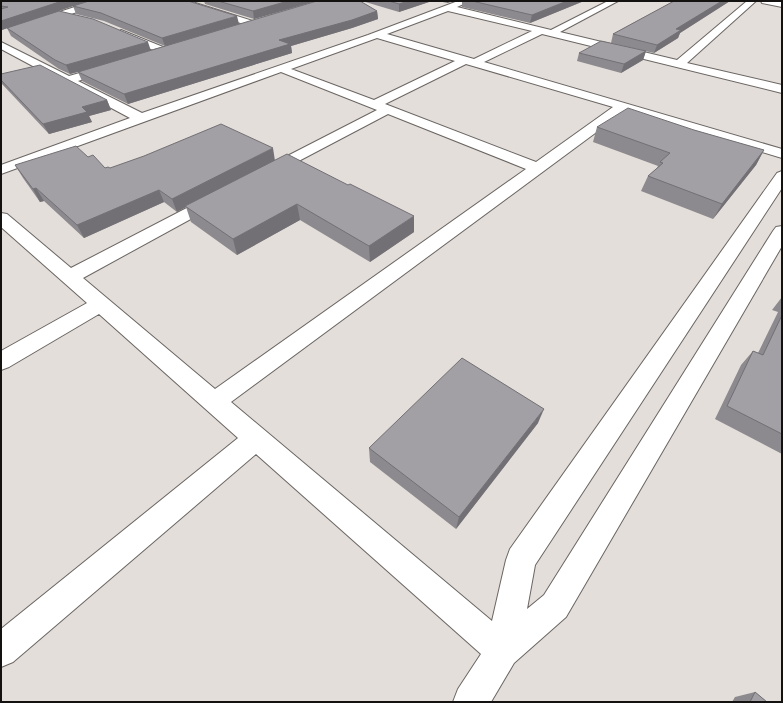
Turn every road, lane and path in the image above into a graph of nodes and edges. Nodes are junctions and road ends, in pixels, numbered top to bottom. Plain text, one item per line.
1 (101, 1) edge
2 (180, 1) edge
3 (214, 1) edge
4 (466, 1) edge
5 (614, 1) edge
6 (752, 1) edge
7 (765, 1) edge
8 (782, 4) edge
9 (197, 6) junction
10 (448, 8) junction
11 (61, 14) junction
12 (81, 19) edge
13 (31, 24) edge
14 (238, 29) edge
15 (115, 30) edge
16 (547, 32) junction
17 (378, 35) junction
18 (1, 45) edge
19 (150, 56) edge
20 (470, 62) junction
21 (679, 64) junction
22 (120, 65) edge
23 (282, 69) junction
24 (69, 80) junction
25 (782, 88) edge
26 (623, 106) junction
27 (381, 107) junction
28 (141, 118) junction
29 (782, 154) edge
30 (538, 168) junction
31 (1, 170) edge
32 (782, 176) edge
33 (253, 180) edge
34 (224, 195) edge
35 (1, 218) edge
36 (782, 231) edge
37 (69, 277) junction
38 (101, 304) junction
39 (1, 361) edge
40 (214, 402) junction
41 (256, 438) junction
42 (1, 650) edge
43 (502, 651) junction
44 (471, 702) edge

1 - 11 street
2 - 9 street
3 - 9 street
4 - 10 street
5 - 16 street
6 - 21 street
7 - 8 street
9 - 14 street
10 - 16 street
10 - 17 street
11 - 12 street
11 - 13 street
15 - 19 street
16 - 20 street
16 - 21 street
17 - 20 street
17 - 23 street
18 - 24 street
20 - 26 street
20 - 27 street
21 - 25 street
22 - 24 street
23 - 27 street
23 - 28 street
24 - 28 street
26 - 29 street
26 - 30 street
27 - 30 street
27 - 33 street
28 - 31 street
30 - 40 street
32 - 43 street
34 - 37 street
35 - 37 street
36 - 43 street
37 - 38 street
38 - 39 street
38 - 40 street
40 - 41 street
41 - 42 street
41 - 43 street
43 - 44 street

